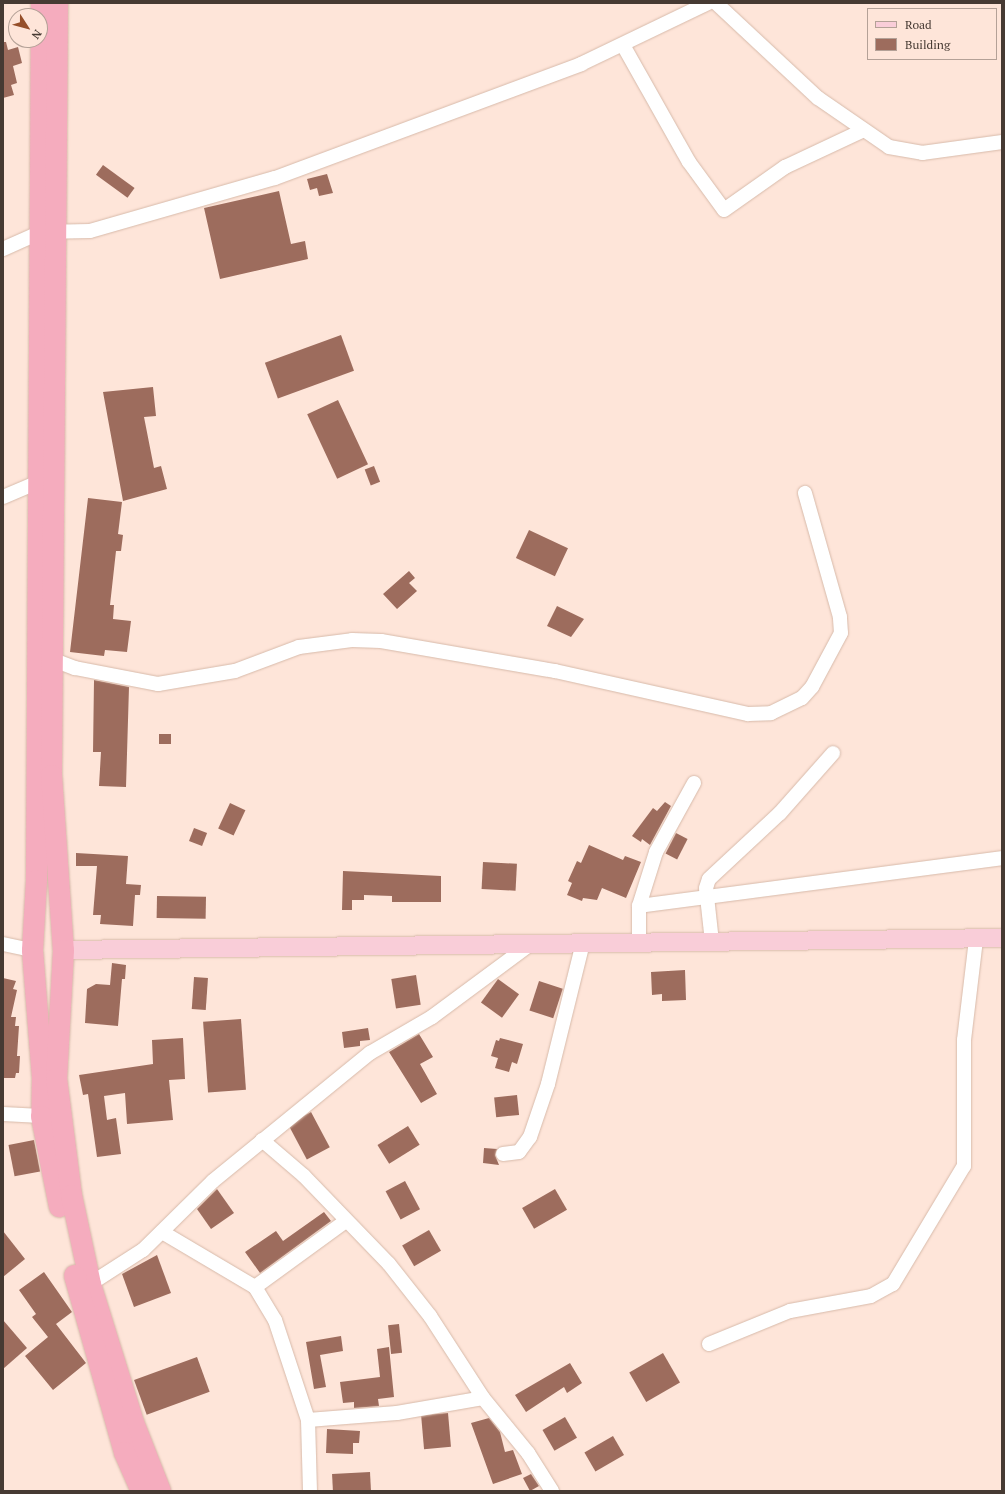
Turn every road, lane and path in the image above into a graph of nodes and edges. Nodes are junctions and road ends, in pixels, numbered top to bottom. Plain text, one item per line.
1 (41, 3) edge
2 (57, 3) edge
3 (708, 3) edge
4 (716, 3) edge
5 (623, 45) junction
6 (49, 123) junction
7 (862, 131) junction
8 (1002, 142) edge
9 (49, 232) junction
10 (3, 249) edge
11 (38, 482) junction
12 (805, 492) dead end
13 (3, 497) edge
14 (43, 657) junction
15 (833, 753) dead end
16 (43, 775) junction
17 (694, 783) dead end
18 (1002, 858) edge
19 (707, 899) junction
20 (639, 906) junction
21 (34, 908) junction
22 (60, 910) junction
23 (1002, 938) edge
24 (976, 939) junction
25 (639, 942) junction
26 (712, 942) junction
27 (532, 943) junction
28 (583, 943) junction
29 (3, 944) edge
30 (32, 950) junction
31 (63, 950) junction
32 (34, 982) junction
33 (61, 982) junction
34 (49, 1078) junction
35 (3, 1114) edge
36 (41, 1116) junction
37 (262, 1140) junction
38 (503, 1154) dead end
39 (346, 1221) junction
40 (162, 1232) junction
41 (90, 1284) junction
42 (256, 1287) junction
43 (709, 1344) dead end
44 (483, 1398) junction
45 (308, 1420) junction
46 (140, 1491) edge
47 (160, 1491) edge
48 (310, 1491) edge
49 (552, 1491) edge

1 - 6 highway
2 - 6 highway
3 - 5 street
4 - 7 street
5 - 7 street
5 - 9 street
6 - 9 highway
7 - 8 street
9 - 10 street
9 - 11 highway
9 - 14 highway
11 - 13 street
11 - 14 highway
12 - 14 street
14 - 16 highway
15 - 19 street
16 - 21 highway
16 - 22 highway
17 - 20 street
18 - 19 street
19 - 20 street
19 - 26 street
20 - 25 street
21 - 22 highway
21 - 30 highway
22 - 31 highway
23 - 24 main road
24 - 26 main road
24 - 43 street
25 - 26 main road
25 - 28 main road
27 - 28 main road
27 - 31 main road
27 - 37 street
28 - 38 street
29 - 30 street
30 - 32 highway
31 - 33 highway
32 - 33 highway
32 - 34 highway
33 - 34 highway
34 - 36 highway
34 - 41 highway
35 - 36 street
36 - 46 highway
37 - 39 street
37 - 40 street
39 - 42 street
39 - 44 street
40 - 41 street
40 - 42 street
41 - 47 highway
42 - 45 street
44 - 45 street
44 - 49 street
45 - 48 street

